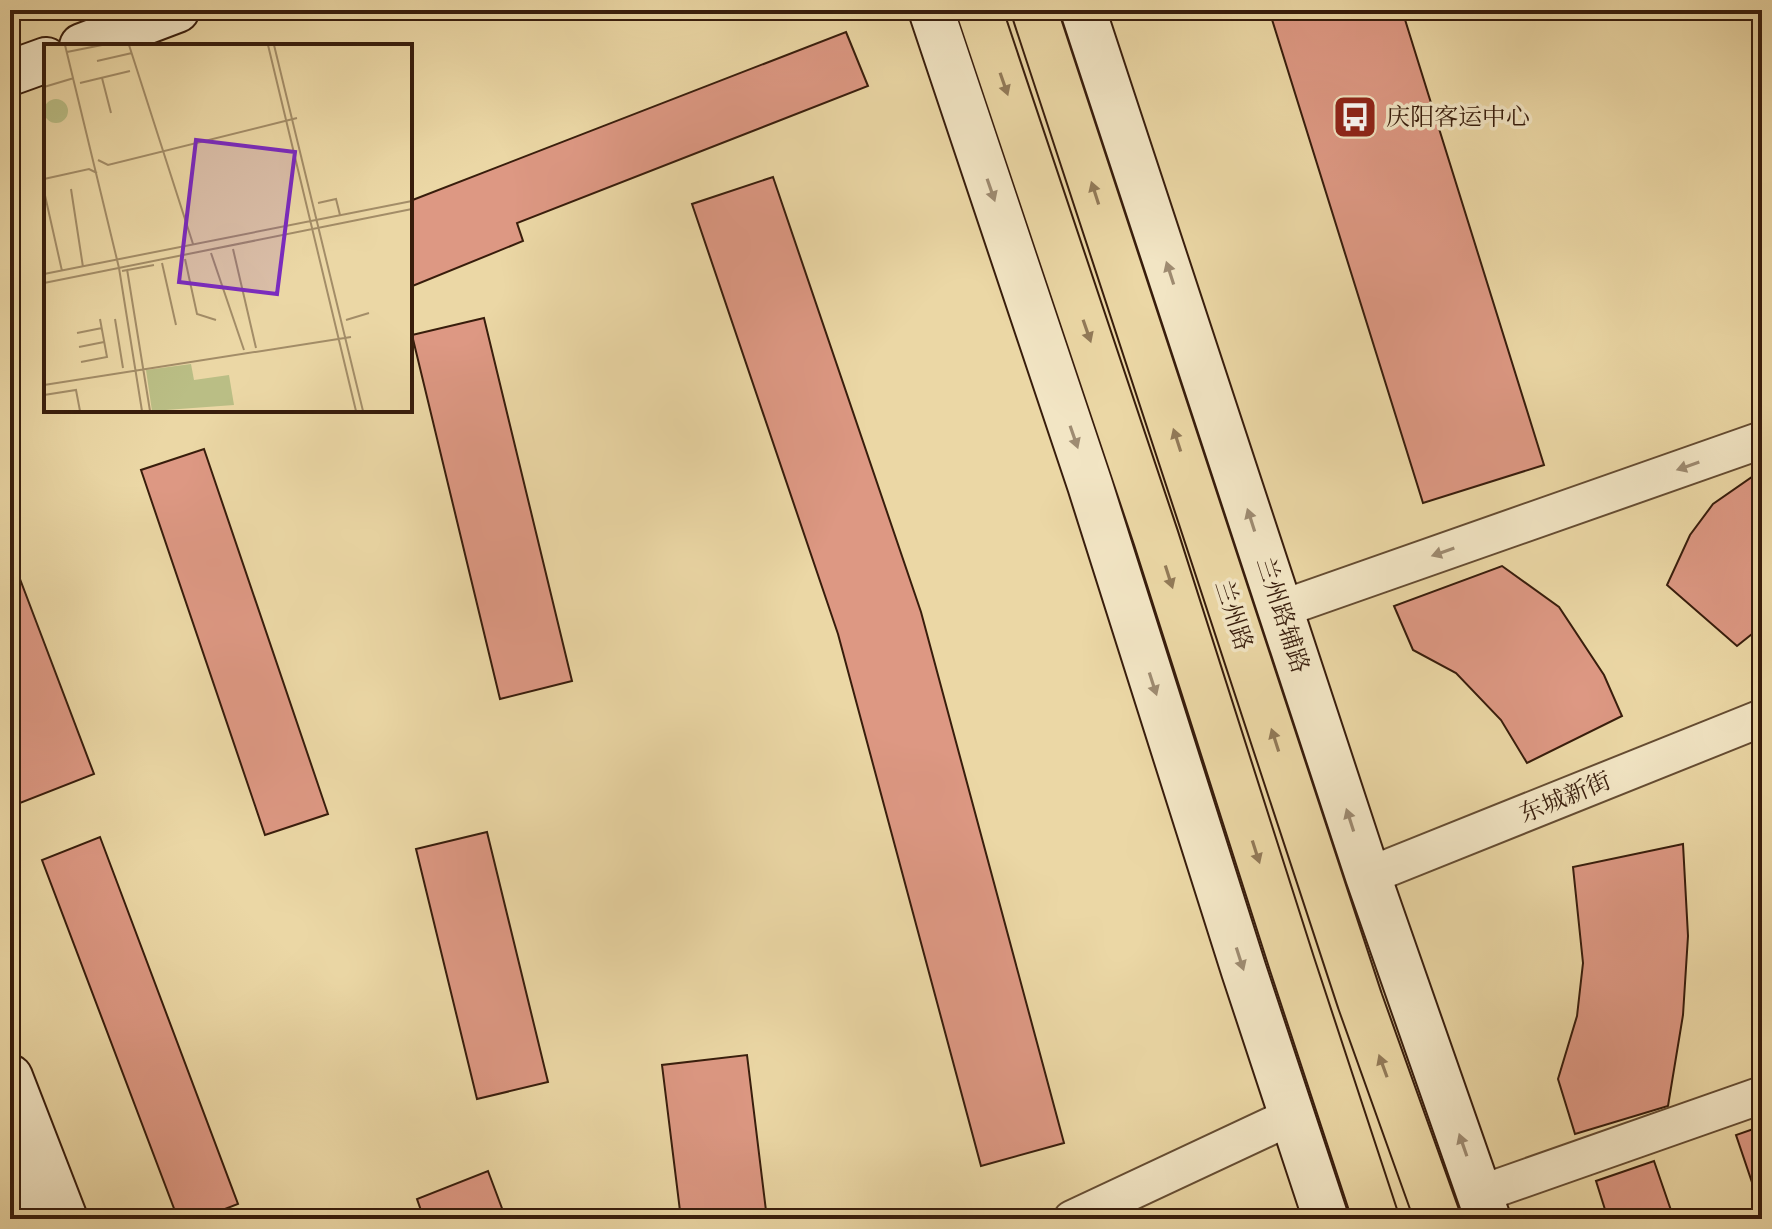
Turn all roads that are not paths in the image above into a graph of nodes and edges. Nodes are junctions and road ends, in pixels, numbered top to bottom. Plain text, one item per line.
1 (177, 10) edge
2 (931, 10) edge
3 (979, 10) edge
4 (1034, 10) edge
5 (1083, 10) edge
6 (87, 44) edge
7 (44, 61) edge
8 (10, 73) edge
9 (1762, 440) edge
10 (1281, 609) junction
11 (1762, 718) edge
12 (1368, 876) junction
13 (10, 1077) edge
14 (1762, 1095) edge
15 (1292, 1116) junction
16 (10, 1163) edge
17 (1484, 1206) edge
18 (31, 1219) edge
19 (65, 1219) edge
20 (1072, 1219) edge
21 (1326, 1219) edge
22 (1376, 1219) edge
23 (1438, 1219) edge

1 - 6 street
2 -> 15 street
3 -> 22 main road
23 -> 4 main road, 兰州路
10 -> 5 street, 兰州路辅路
7 - 8 street
9 -> 10 street
12 -> 10 street, 兰州路辅路
11 - 12 street, 东城新街
17 -> 12 street, 兰州路辅路
13 - 19 street
14 - 17 street
15 - 20 street
15 - 21 street
16 - 18 street

